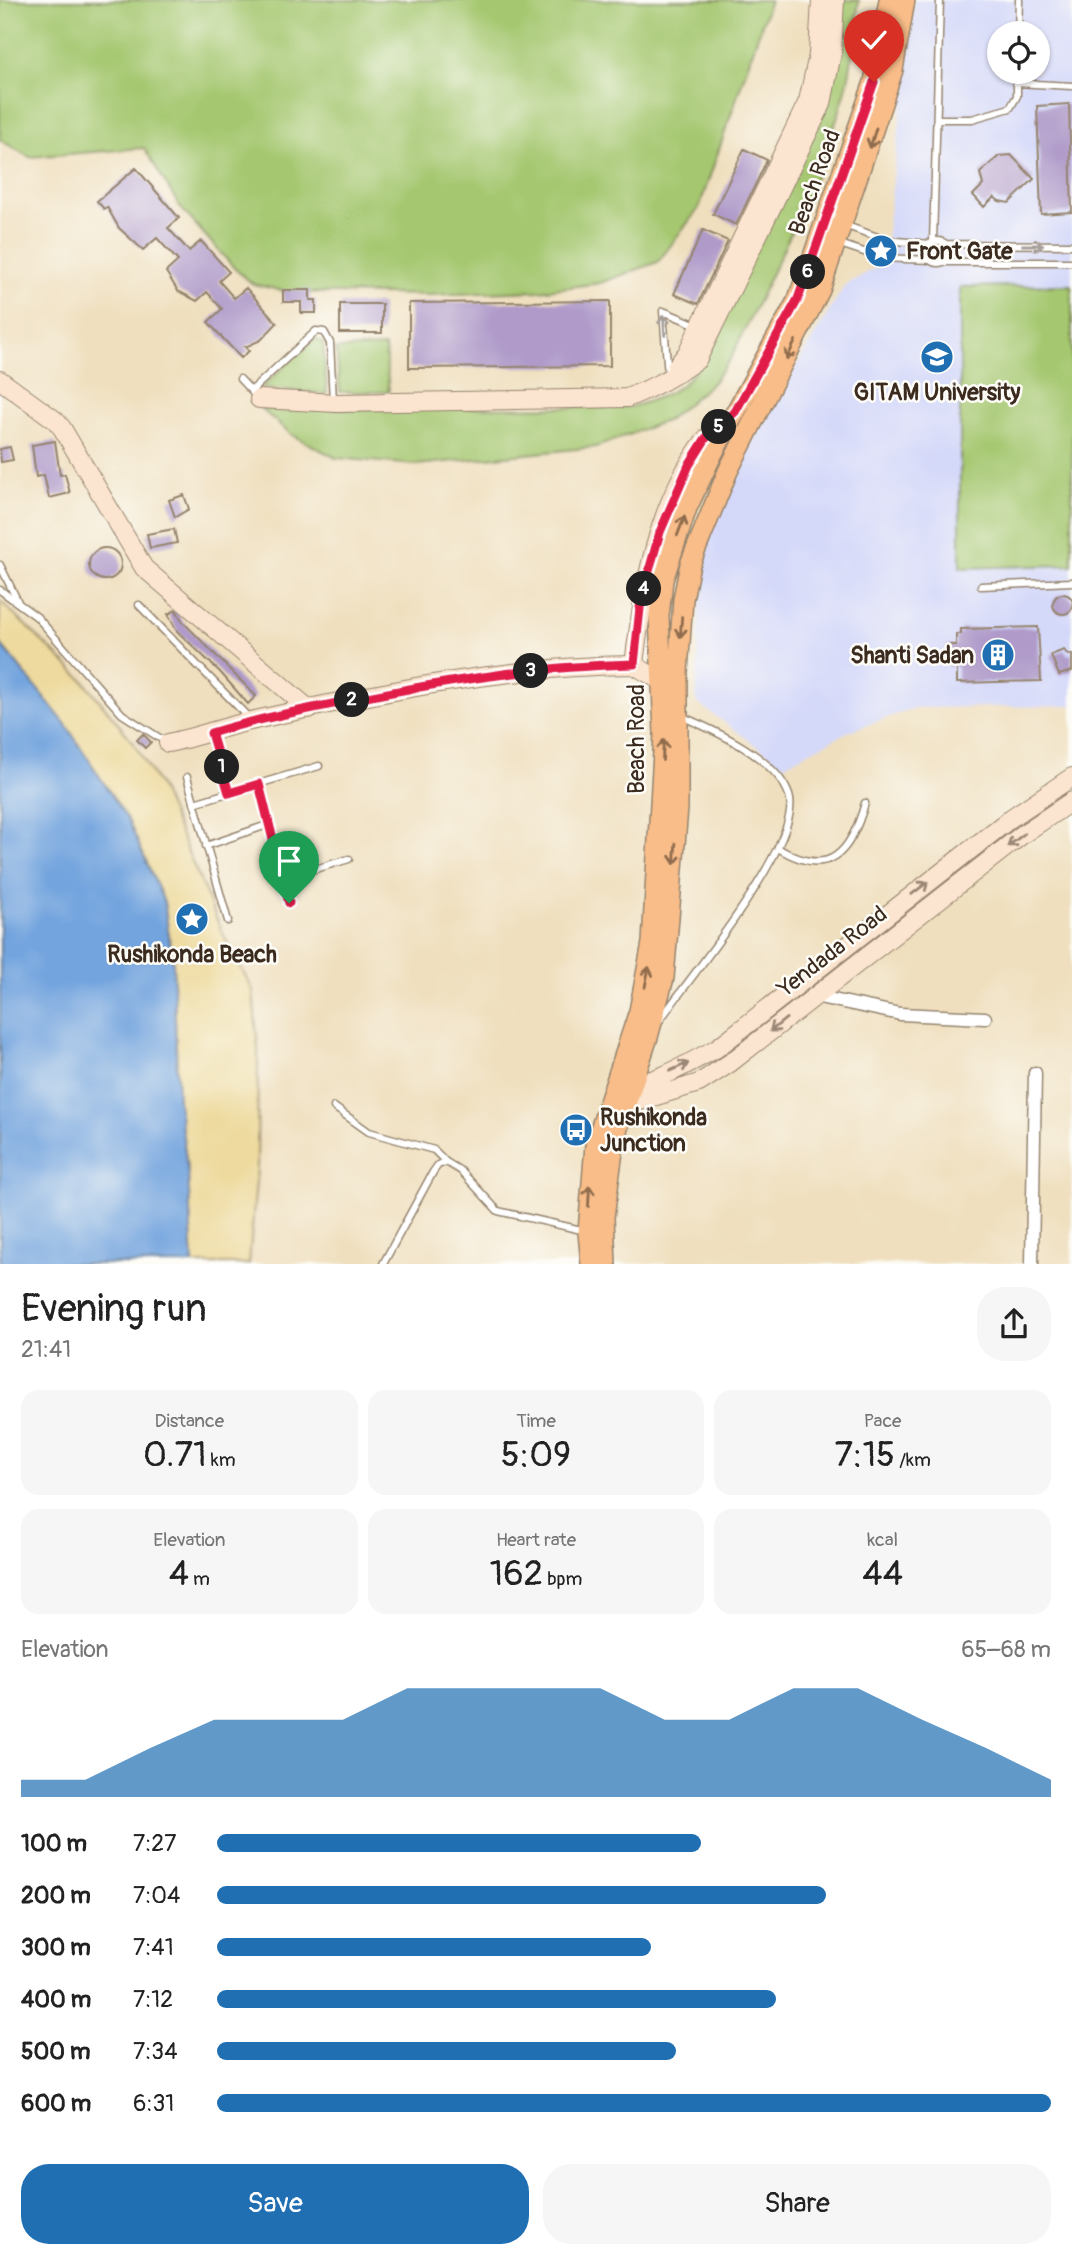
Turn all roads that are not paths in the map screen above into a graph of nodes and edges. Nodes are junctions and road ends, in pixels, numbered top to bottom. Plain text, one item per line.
1 (821, 0) edge
2 (835, 0) edge
3 (889, 0) edge
4 (905, 0) edge
5 (940, 0) edge
6 (1019, 0) edge
7 (1018, 21) edge
8 (1016, 84) edge
9 (1035, 84) edge
10 (1072, 86) edge
11 (937, 118) junction
12 (839, 233) junction
13 (932, 243) junction
14 (946, 244) junction
15 (1072, 245) edge
16 (930, 260) junction
17 (942, 262) junction
18 (1072, 262) edge
19 (700, 326) junction
20 (668, 378) junction
21 (240, 379) dead end
22 (0, 380) edge
23 (255, 395) junction
24 (333, 403) junction
25 (735, 412) junction
26 (0, 565) edge
27 (1072, 582) edge
28 (981, 586) dead end
29 (0, 590) edge
30 (19, 603) junction
31 (139, 605) dead end
32 (634, 664) junction
33 (661, 681) junction
34 (309, 709) junction
35 (672, 715) junction
36 (252, 720) junction
37 (211, 733) junction
38 (168, 743) joint
39 (319, 766) dead end
40 (187, 777) dead end
41 (1072, 777) edge
42 (259, 784) junction
43 (229, 793) junction
44 (1072, 801) edge
45 (194, 803) junction
46 (865, 803) dead end
47 (270, 824) junction
48 (206, 846) junction
49 (778, 848) junction
50 (349, 859) dead end
51 (285, 878) junction
52 (289, 903) dead end
53 (228, 921) dead end
54 (814, 996) junction
55 (985, 1018) dead end
56 (648, 1037) junction
57 (1035, 1073) dead end
58 (623, 1086) junction
59 (616, 1106) junction
60 (334, 1107) dead end
61 (446, 1162) junction
62 (588, 1232) junction
63 (383, 1264) edge
64 (591, 1264) edge
65 (606, 1264) edge
66 (1032, 1264) edge

1 - 19 street
2 - 20 street
3 - 25 main road, Beach Road
4 -> 12 main road
5 - 11 lane
6 - 7 lane
8 - 11 lane
9 - 10 lane
11 - 13 lane
12 - 13 lane
12 - 16 lane
12 -> 35 main road
13 - 14 lane
13 - 16 lane
14 -> 15 lane
14 - 17 lane
16 - 17 lane
17 - 18 lane
19 - 20 street
20 -> 19 lane
20 - 24 street
21 - 23 lane
22 - 34 street
23 - 24 street
23 - 24 lane
25 - 32 street
33 -> 25 main road, Beach Road
26 - 30 lane
27 - 28 lane
29 - 30 lane
30 - 38 lane
31 - 36 lane
32 - 33 street
32 - 34 street
33 - 35 main road, Beach Road
34 - 36 street
35 - 49 lane
35 -> 56 main road
58 -> 35 main road, Beach Road
36 - 37 street
37 - 38 street
37 - 43 lane
39 - 42 lane
40 - 45 lane
58 -> 41 street, Yendada Road
42 - 43 lane
42 - 47 lane
43 - 45 lane
44 -> 54 street, Yendada Road
45 - 48 lane
46 - 49 lane
47 - 48 lane
47 - 51 lane
48 - 53 lane
49 - 56 lane
50 - 51 lane
51 - 52 lane
54 - 55 street
54 -> 59 street, Yendada Road
56 - 58 main road
57 - 66 street
58 - 59 main road
62 -> 59 main road
59 - 65 main road
60 - 61 lane
61 - 62 lane
61 - 63 lane
62 - 64 main road

